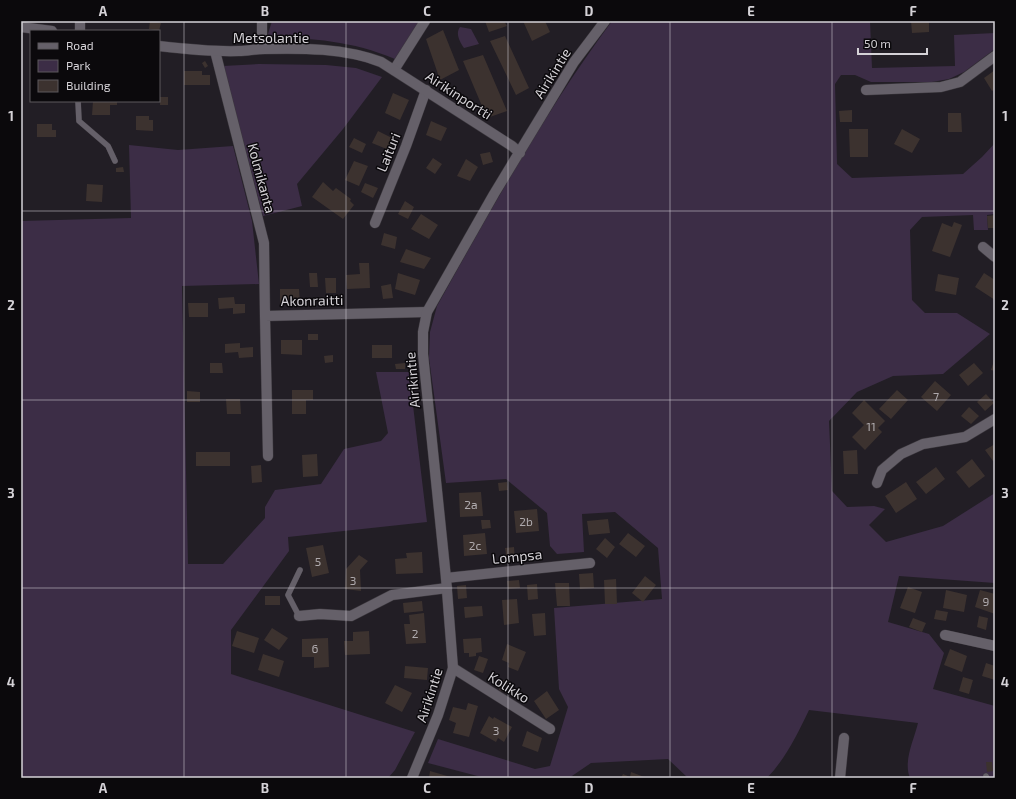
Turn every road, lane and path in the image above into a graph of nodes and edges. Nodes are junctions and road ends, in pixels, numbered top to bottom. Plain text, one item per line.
1 (262, 21) edge
2 (425, 21) edge
3 (604, 21) edge
4 (21, 27) edge
5 (44, 30) edge
6 (160, 46) edge
7 (262, 49) junction
8 (215, 51) junction
9 (995, 56) edge
10 (381, 62) joint
11 (394, 70) junction
12 (426, 90) junction
13 (866, 90) dead end
14 (78, 102) edge
15 (520, 153) junction
16 (115, 161) dead end
17 (375, 223) dead end
18 (983, 247) dead end
19 (995, 257) edge
20 (427, 312) junction
21 (265, 316) junction
22 (995, 419) edge
23 (268, 456) dead end
24 (877, 483) dead end
25 (590, 563) dead end
26 (300, 570) dead end
27 (446, 578) junction
28 (447, 588) junction
29 (299, 616) joint
30 (945, 635) dead end
31 (995, 646) edge
32 (453, 668) junction
33 (550, 729) dead end
34 (844, 738) dead end
35 (412, 778) edge
36 (840, 778) edge

1 - 7 street
2 - 11 street
3 - 15 street, Airikintie
4 - 5 street
6 - 8 street, Metsolantie
7 - 8 street, Metsolantie
7 - 10 street, Metsolantie
8 - 21 street, Kolmikanta
9 - 13 street
10 - 11 street, Airikinportti
11 - 12 street, Airikinportti
12 - 15 street, Airikinportti
12 - 17 street, Laituri
14 - 16 lane
15 - 20 street, Airikintie
18 - 19 street
20 - 21 street, Akonraitti
20 - 27 street, Airikintie
21 - 23 street, Akonraitti
22 - 24 street
25 - 27 street, Lompsa
26 - 29 lane
27 - 28 street, Airikintie
28 - 29 street
28 - 32 street, Airikintie
30 - 31 street
32 - 33 street, Kolikko
32 - 35 street, Airikintie
34 - 36 street

